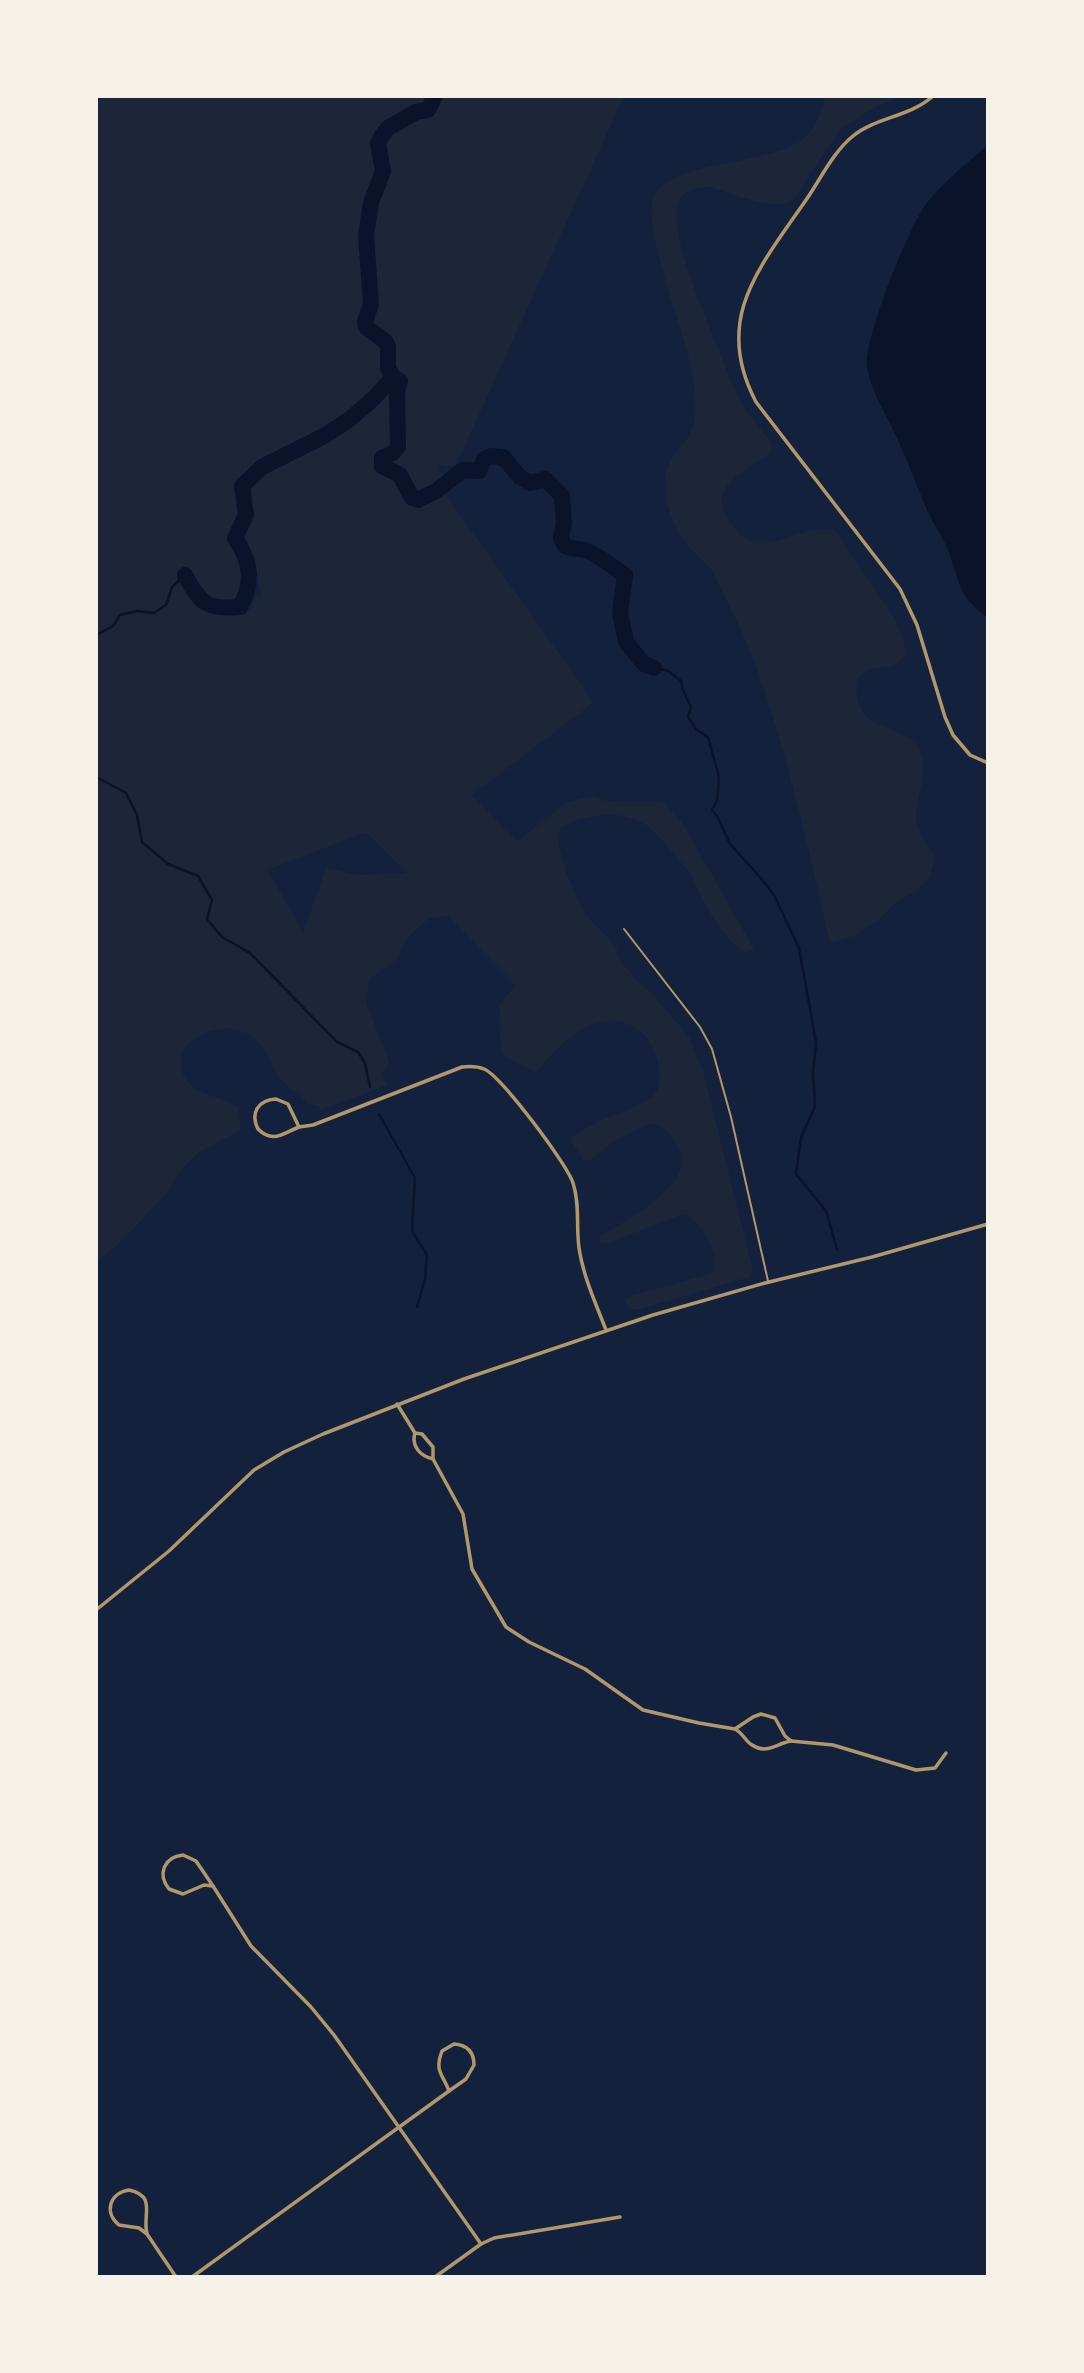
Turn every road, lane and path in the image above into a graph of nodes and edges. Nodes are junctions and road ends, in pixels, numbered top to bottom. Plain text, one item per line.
1 (933, 96) edge
2 (988, 763) edge
3 (624, 929) dead end
4 (299, 1127) junction
5 (988, 1224) edge
6 (768, 1282) junction
7 (606, 1330) junction
8 (397, 1404) junction
9 (415, 1433) junction
10 (433, 1460) junction
11 (96, 1610) edge
12 (735, 1729) junction
13 (791, 1741) junction
14 (946, 1753) dead end
15 (214, 1886) junction
16 (449, 2091) junction
17 (399, 2128) junction
18 (620, 2217) dead end
19 (147, 2234) junction
20 (481, 2244) junction
21 (176, 2277) edge
22 (192, 2277) edge
23 (435, 2277) edge

1 - 2 street
3 - 6 lane
4 - 4 street
4 - 7 street
5 - 6 street
6 - 7 street
7 - 8 street
8 - 9 street
8 - 11 street
9 - 10 street
9 - 10 street
10 - 12 street
12 - 13 street
12 - 13 street
13 - 14 street
15 - 15 street
15 - 17 street
16 - 16 street
16 - 17 street
17 - 20 street
17 - 22 street
18 - 20 street
19 - 19 street
19 - 21 street
20 - 23 street

